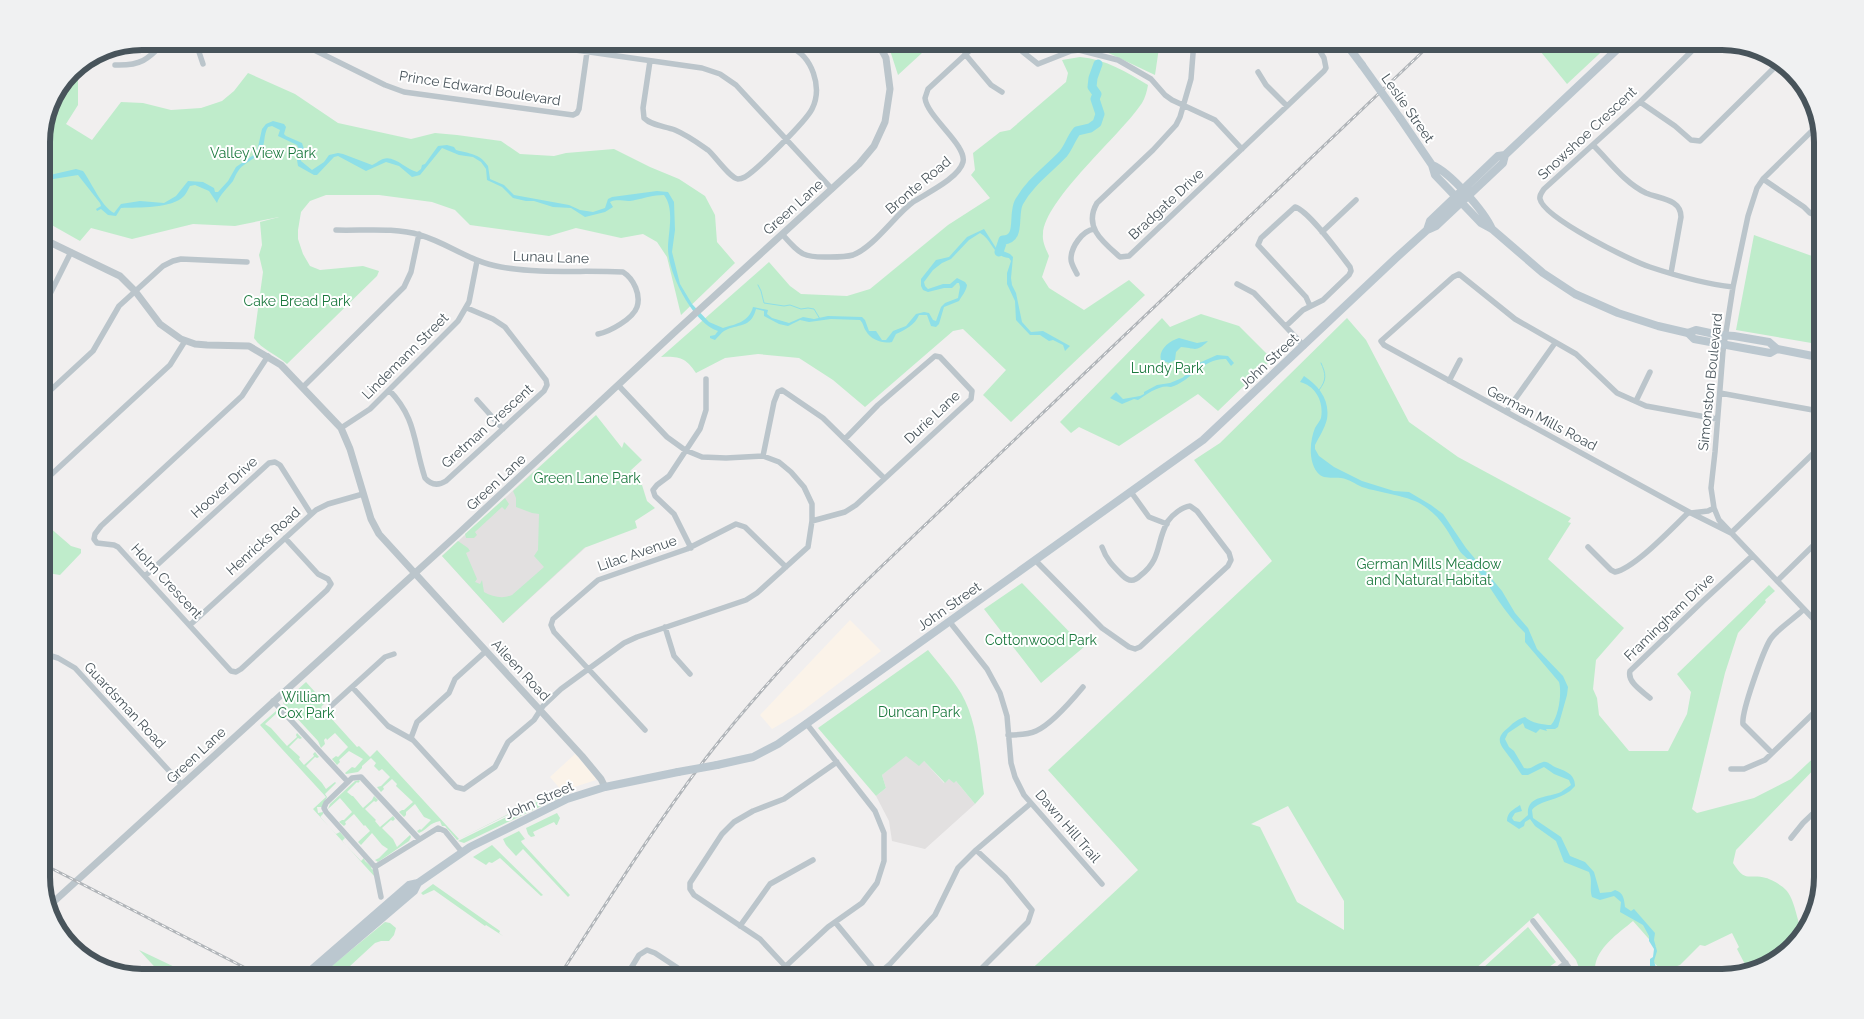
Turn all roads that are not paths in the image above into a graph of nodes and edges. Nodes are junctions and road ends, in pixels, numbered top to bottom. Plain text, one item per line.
1 (156, 50) edge
2 (197, 50) edge
3 (314, 50) edge
4 (573, 50) edge
5 (797, 50) edge
6 (882, 50) edge
7 (970, 50) edge
8 (1020, 50) edge
9 (1079, 50) edge
10 (1079, 50) edge
11 (1193, 50) edge
12 (1319, 50) edge
13 (1351, 50) edge
14 (1616, 50) edge
15 (1693, 50) edge
16 (587, 52) junction
17 (965, 54) junction
18 (650, 61) junction
19 (203, 64) dead end
20 (115, 65) dead end
21 (1775, 67) edge
22 (1258, 72) dead end
23 (1002, 92) dead end
24 (1640, 102) junction
25 (1184, 106) junction
26 (1287, 106) junction
27 (1813, 130) edge
28 (786, 138) junction
29 (1594, 146) junction
30 (1242, 149) junction
31 (1432, 165) junction
32 (1763, 179) junction
33 (832, 188) junction
34 (1465, 193) junction
35 (1458, 199) junction
36 (1356, 200) dead end
37 (1814, 215) edge
38 (1094, 229) junction
39 (1492, 229) junction
40 (336, 230) dead end
41 (1322, 232) junction
42 (419, 234) junction
43 (782, 234) junction
44 (50, 242) edge
45 (71, 252) junction
46 (477, 261) junction
47 (247, 262) dead end
48 (1671, 273) junction
49 (1077, 274) dead end
50 (1237, 284) dead end
51 (1733, 286) junction
52 (135, 291) junction
53 (50, 295) edge
54 (1310, 306) junction
55 (467, 308) junction
56 (1286, 326) junction
57 (1688, 333) junction
58 (598, 334) dead end
59 (1726, 335) junction
60 (185, 341) junction
61 (1555, 343) junction
62 (1724, 344) junction
63 (1304, 346) junction
64 (1777, 349) junction
65 (268, 356) junction
66 (1814, 356) edge
67 (1460, 360) dead end
68 (1650, 372) dead end
69 (706, 379) dead end
70 (1449, 381) junction
71 (618, 385) junction
72 (303, 387) junction
73 (389, 390) junction
74 (50, 391) edge
75 (1720, 393) junction
76 (477, 400) dead end
77 (1636, 401) junction
78 (1814, 410) edge
79 (1506, 412) junction
80 (1717, 419) junction
81 (341, 428) junction
82 (503, 429) junction
83 (845, 439) junction
84 (685, 450) junction
85 (1814, 453) edge
86 (763, 456) junction
87 (50, 477) edge
88 (884, 478) junction
89 (1131, 492) junction
90 (363, 494) junction
91 (1714, 508) junction
92 (1689, 512) junction
93 (311, 514) junction
94 (812, 521) junction
95 (1167, 524) junction
96 (1731, 533) junction
97 (285, 538) junction
98 (1814, 545) edge
99 (1102, 547) dead end
100 (1588, 547) dead end
101 (691, 548) junction
102 (1752, 556) junction
103 (1035, 560) junction
104 (786, 567) junction
105 (414, 573) junction
106 (145, 576) junction
107 (1777, 581) junction
108 (1804, 609) junction
109 (1814, 620) edge
110 (949, 621) junction
111 (190, 625) junction
112 (665, 627) junction
113 (486, 651) junction
114 (394, 654) dead end
115 (50, 656) edge
116 (588, 669) junction
117 (690, 674) dead end
118 (352, 687) junction
119 (1084, 687) dead end
120 (1650, 698) dead end
121 (273, 701) junction
122 (331, 706) dead end
123 (540, 710) junction
124 (1814, 713) edge
125 (806, 723) junction
126 (645, 730) dead end
127 (1008, 735) junction
128 (411, 738) junction
129 (1772, 753) junction
130 (838, 762) junction
131 (1731, 769) dead end
132 (348, 782) junction
133 (182, 785) junction
134 (605, 787) junction
135 (1030, 804) junction
136 (1814, 812) edge
137 (1791, 838) dead end
138 (419, 840) junction
139 (976, 850) junction
140 (462, 852) junction
141 (813, 860) dead end
142 (376, 867) junction
143 (418, 883) junction
144 (1102, 884) dead end
145 (381, 897) dead end
146 (54, 902) edge
147 (1533, 921) dead end
148 (835, 922) junction
149 (740, 926) junction
150 (1566, 963) junction
151 (786, 966) junction
152 (312, 969) edge
153 (323, 969) edge
154 (631, 969) edge
155 (679, 969) edge
156 (783, 969) edge
157 (874, 969) edge
158 (886, 969) edge
159 (981, 969) edge
160 (1558, 969) edge
161 (1570, 969) edge

1 - 20 street
2 - 19 street
3 - 16 street, Prince Edward Boulevard
4 - 16 street
5 - 28 street
6 - 33 street, Green Lane
7 - 17 street, Bronte Road
8 - 10 street
9 - 25 street
11 - 25 street
12 - 26 street, Bradgate Drive
13 - 31 main road, Leslie Street, bridge
14 - 34 main road, John Street
15 - 24 street, Snowshoe Crescent
16 - 18 street
17 - 23 street
17 - 43 street, Bronte Road
18 - 28 street
18 - 28 street
21 - 24 street
22 - 26 street
24 - 29 street, Snowshoe Crescent
25 - 30 street
25 - 38 street
26 - 30 street, Bradgate Drive
27 - 32 street, Simonston Boulevard
28 - 33 street
29 - 48 street
29 - 48 street, Snowshoe Crescent
30 - 38 street, Bradgate Drive
31 - 34 main road, Leslie Street
31 - 35 main road, Leslie Street
32 - 37 street
32 - 51 street, Simonston Boulevard
33 - 43 street, Green Lane
34 - 35 main road, John Street
34 - 39 main road, Leslie Street
35 - 39 main road, Leslie Street
35 - 63 main road, John Street
36 - 41 street
38 - 49 street
39 - 57 main road
40 - 42 street, Lunau Lane
41 - 54 street
41 - 54 street
42 - 46 street, Lunau Lane
42 - 72 street
43 - 71 street, Green Lane
44 - 45 street
45 - 52 street
45 - 53 street
46 - 55 street, Lindemann Street
46 - 58 street, Lunau Lane
47 - 52 street
48 - 51 street, Snowshoe Crescent
50 - 56 street
51 - 59 street, Simonston Boulevard
52 - 60 street
52 - 74 street
54 - 56 street
55 - 73 street, Lindemann Street
55 - 82 street, Gretman Crescent
56 - 63 street
57 - 59 main road
57 - 62 main road
59 - 62 street, Simonston Boulevard
59 - 64 main road
60 - 65 street
60 - 87 street
61 - 70 street, German Mills Road
61 - 77 street
61 - 79 street
62 - 64 main road
62 - 75 street, Simonston Boulevard
63 - 89 main road, John Street
64 - 66 main road
65 - 72 street
65 - 106 street, Holm Crescent
67 - 70 street
68 - 77 street
69 - 84 street
70 - 79 street, German Mills Road
71 - 84 street
71 - 105 street, Green Lane
72 - 81 street
73 - 81 street, Lindemann Street
73 - 82 street, Gretman Crescent
75 - 78 street
75 - 80 street, Simonston Boulevard
76 - 82 street
77 - 80 street
79 - 92 street, German Mills Road
80 - 91 street, Simonston Boulevard
81 - 90 street, Aileen Road
83 - 86 street
83 - 88 street
83 - 88 street, Durie Lane
84 - 86 street
84 - 101 street
85 - 96 street
86 - 94 street
88 - 94 street, Durie Lane
89 - 95 street
89 - 103 main road, John Street
90 - 93 street, Henricks Road
90 - 105 street, Aileen Road
91 - 92 street
91 - 96 street, Simonston Boulevard
92 - 96 street, German Mills Road
92 - 100 street
93 - 97 street, Henricks Road
93 - 106 street, Hoover Drive
94 - 104 street
95 - 99 street
95 - 103 street
96 - 102 street, Simonston Boulevard
97 - 111 street, Henricks Road
97 - 111 street, Holm Crescent
98 - 107 street
101 - 104 street, Lilac Avenue
101 - 116 street, Lilac Avenue
102 - 107 street, Simonston Boulevard
102 - 120 street, Framingham Drive
103 - 110 main road, John Street
104 - 112 street
105 - 113 street, Aileen Road
105 - 121 street, Green Lane
106 - 111 street, Holm Crescent
107 - 108 street, Simonston Boulevard
108 - 109 street, Simonston Boulevard
108 - 129 street
110 - 125 main road, John Street
110 - 127 street, Dawn Hill Trail
112 - 116 street
112 - 117 street
113 - 123 street, Aileen Road
113 - 128 street
114 - 118 street
115 - 133 street, Guardsman Road
116 - 123 street
116 - 126 street, Lilac Avenue
118 - 122 street
118 - 128 street
119 - 127 street
121 - 132 street
121 - 133 street, Green Lane
123 - 128 street
123 - 134 street, Aileen Road
124 - 129 street
125 - 130 street
125 - 134 main road, John Street, bridge
127 - 135 street, Dawn Hill Trail
129 - 131 street
130 - 148 street
130 - 149 street
132 - 138 street
132 - 142 street
133 - 146 street, Green Lane
134 - 140 main road, John Street
135 - 139 street
135 - 144 street, Dawn Hill Trail
136 - 137 street
138 - 140 street
138 - 142 street
139 - 158 street
139 - 159 street
140 - 143 main road, John Street
141 - 149 street
142 - 145 street
143 - 152 main road, John Street
143 - 153 main road, John Street
147 - 150 street
148 - 151 street
148 - 157 street
149 - 151 street
150 - 160 street
150 - 161 street
151 - 156 street
154 - 155 street

